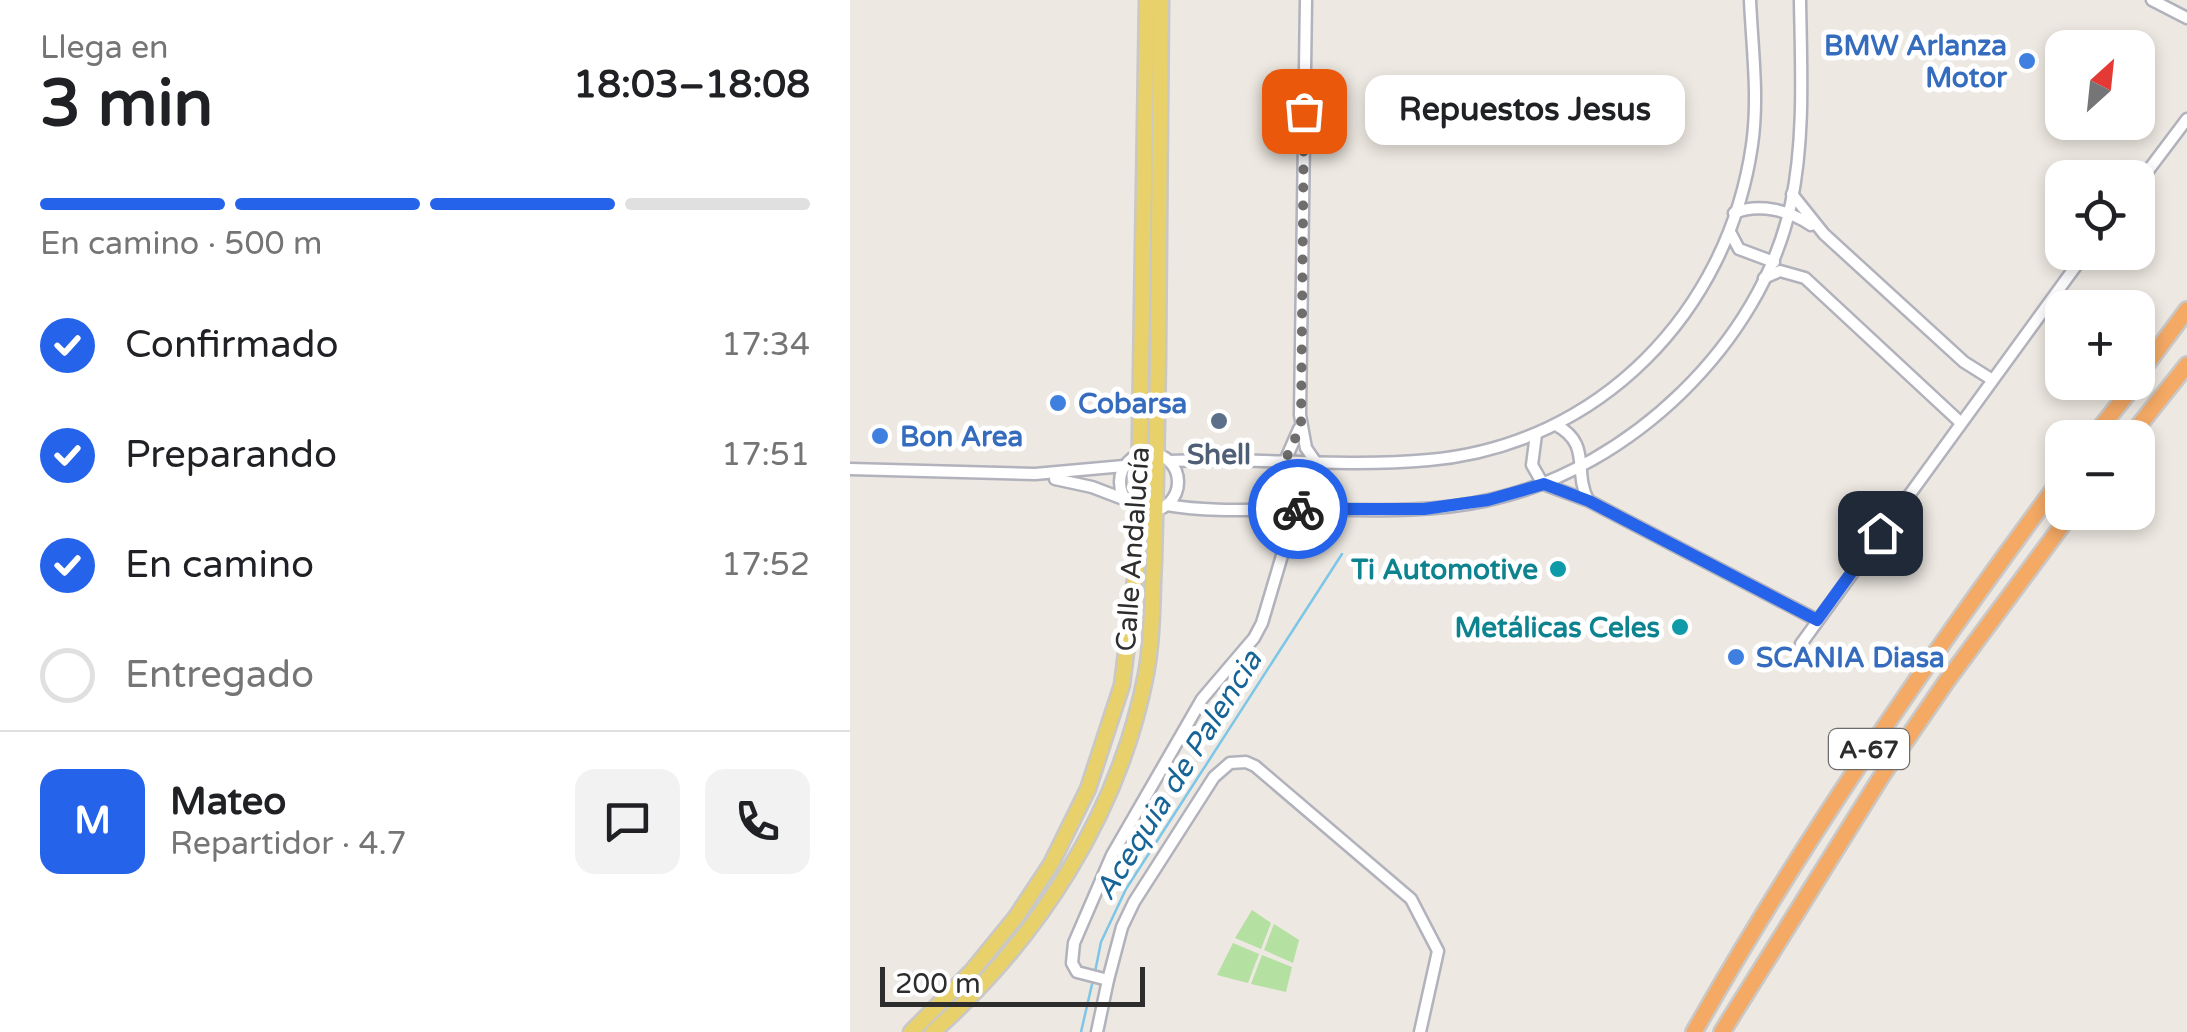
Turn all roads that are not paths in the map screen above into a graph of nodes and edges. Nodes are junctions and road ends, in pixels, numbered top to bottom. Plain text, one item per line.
1 (1147, 0) edge
2 (1161, 0) edge
3 (1306, 0) edge
4 (1750, 0) edge
5 (1800, 0) edge
6 (2152, 0) edge
7 (2187, 18) edge
8 (2187, 118) edge
9 (2155, 161) edge
10 (1792, 194) junction
11 (1734, 212) junction
12 (1788, 214) junction
13 (1729, 230) junction
14 (1824, 234) junction
15 (1771, 261) junction
16 (2073, 270) edge
17 (1804, 278) junction
18 (1763, 279) junction
19 (2187, 310) edge
20 (2187, 320) edge
21 (2155, 355) edge
22 (2155, 358) edge
23 (2187, 365) edge
24 (1991, 379) junction
25 (2121, 400) edge
26 (2106, 420) edge
27 (2143, 420) edge
28 (1960, 422) junction
29 (1301, 424) junction
30 (1556, 425) junction
31 (1536, 434) junction
32 (1139, 454) junction
33 (1163, 458) junction
34 (1285, 460) junction
35 (1314, 461) junction
36 (1124, 466) junction
37 (1581, 468) junction
38 (850, 469) edge
39 (1035, 474) junction
40 (1544, 484) junction
41 (1589, 501) junction
42 (2045, 502) edge
43 (1132, 504) junction
44 (1161, 508) junction
45 (1282, 509) junction
46 (1313, 510) junction
47 (2059, 530) edge
48 (1286, 542) junction
49 (1817, 620) junction
50 (1801, 644) dead end
51 (1098, 978) junction
52 (911, 1032) edge
53 (933, 1032) edge
54 (1096, 1032) edge
55 (1420, 1032) edge
56 (1694, 1032) edge
57 (1722, 1032) edge

1 - 32 main road, Calle Andalucía
2 - 33 main road, Calle Andalucía
3 - 29 street
4 - 11 street
5 - 10 street
6 - 7 street
8 - 9 street
10 - 12 street
10 - 14 street
11 - 12 street
11 - 13 street
12 - 14 street
12 - 15 street
13 - 15 street
13 - 30 street
14 - 24 street
15 - 17 street
15 - 18 street
16 - 24 street
17 - 18 street
17 - 28 street
18 - 37 street
19 - 21 highway
20 - 22 highway
23 - 27 highway
24 - 28 street
25 - 26 highway
28 - 49 street
29 - 34 street
29 - 35 street
30 - 31 street
30 - 37 street
31 - 35 street
31 - 40 street
32 - 33 street
32 - 36 street
32 - 43 main road, Calle Andalucía
33 - 34 street
33 - 44 main road, Calle Andalucía
33 - 44 street
34 - 35 street
34 - 45 street
35 - 46 street
36 - 39 street
36 - 43 street
37 - 40 street
37 - 41 street
38 - 39 street
39 - 43 street
40 - 41 street
40 - 46 street
41 - 49 street
42 - 56 highway, A-67
43 - 44 street
43 - 52 main road, Calle Andalucía
44 - 45 street
44 - 53 main road, Calle Andalucía
45 - 46 street
45 - 48 street
46 - 48 street
47 - 57 highway, A-67
48 - 51 street
49 - 50 street
51 - 54 street
51 - 55 street

